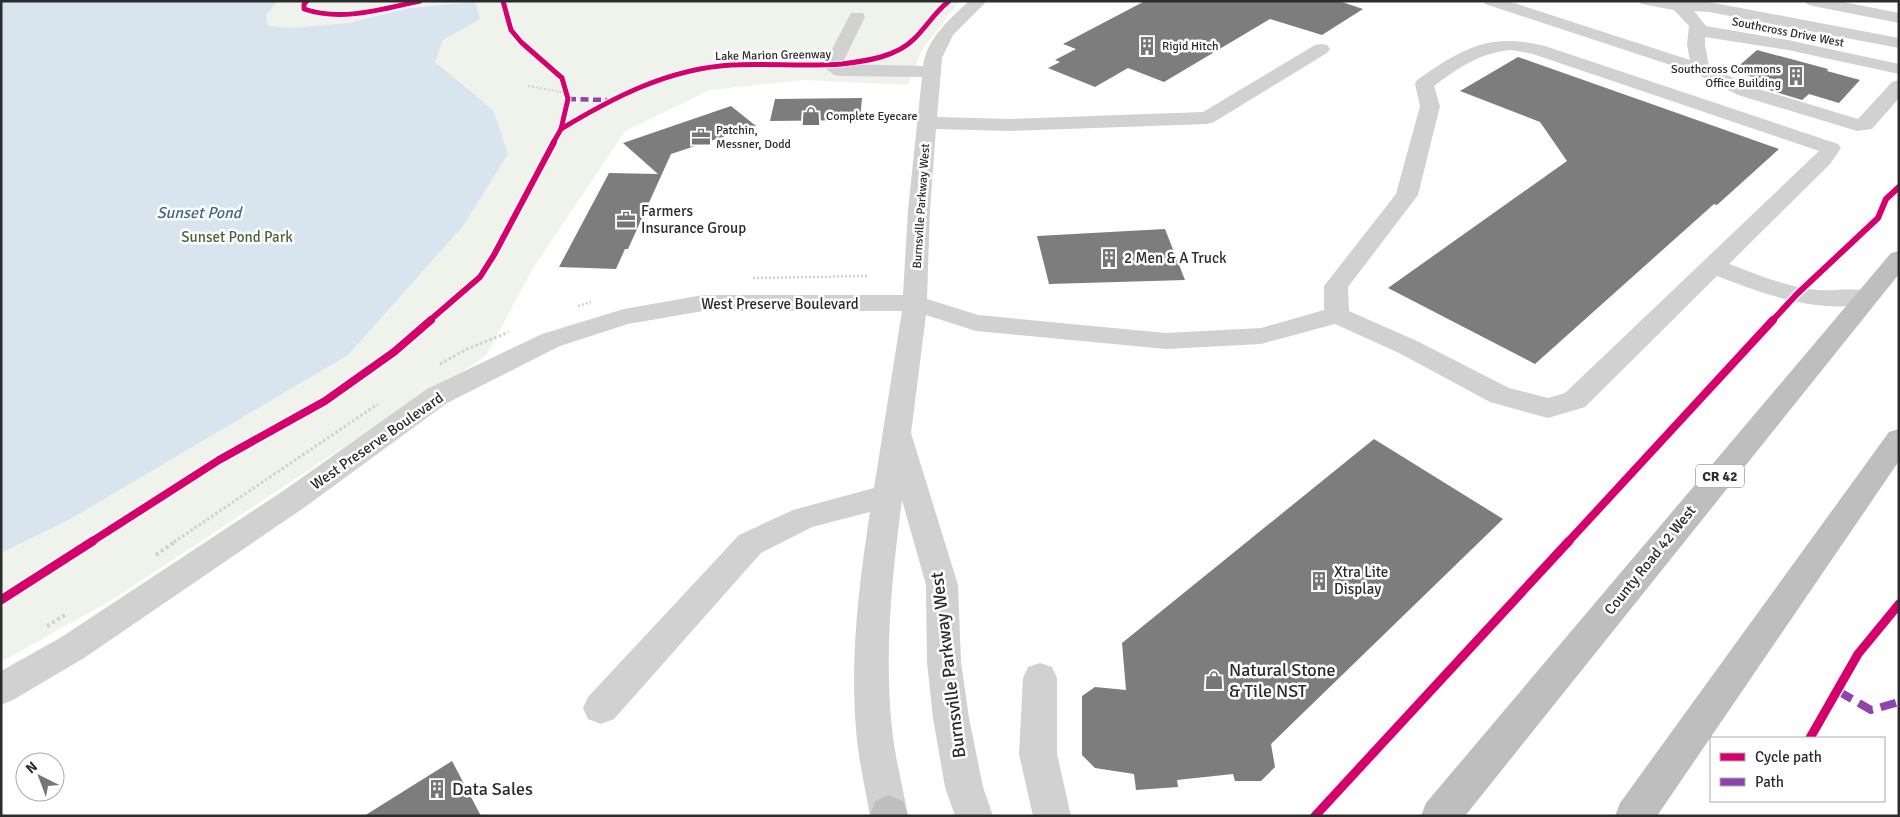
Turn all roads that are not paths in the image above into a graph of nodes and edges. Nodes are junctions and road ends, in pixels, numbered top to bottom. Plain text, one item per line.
1 (979, 1) edge
2 (1491, 1) edge
3 (1648, 1) edge
4 (1813, 1) edge
5 (1892, 1) edge
6 (1899, 3) edge
7 (1679, 4) edge
8 (857, 17) dead end
9 (1899, 18) edge
10 (1698, 30) junction
11 (1899, 43) edge
12 (1321, 49) dead end
13 (1899, 55) edge
14 (1701, 69) junction
15 (1899, 69) edge
16 (931, 72) junction
17 (1899, 86) edge
18 (926, 123) junction
19 (1899, 258) edge
20 (1712, 266) junction
21 (1867, 297) junction
22 (915, 303) junction
23 (1337, 315) junction
24 (897, 427) junction
25 (1899, 439) edge
26 (887, 496) junction
27 (1040, 678) dead end
28 (1, 689) edge
29 (601, 708) dead end
30 (889, 815) edge
31 (974, 816) edge
32 (1052, 816) edge
33 (1440, 816) edge
34 (1634, 816) edge

1 - 16 street, Burnsville Parkway West
2 - 14 street
3 - 7 street, Southcross Drive West
4 - 9 street
5 - 6 street
7 - 10 street
7 - 11 street, Southcross Drive West
7 - 13 street, Southcross Drive West
8 - 16 street
10 - 14 street
10 - 15 street
12 - 18 street
14 - 17 street
16 - 18 street, Burnsville Parkway West
18 - 22 street, Burnsville Parkway West
19 - 21 highway, County Road 42 West / CR 42
20 - 21 street
20 - 23 street
20 - 23 street
21 - 33 highway, County Road 42 West / CR 42
22 - 23 street, West Preserve Boulevard
22 - 24 street, Burnsville Parkway West
22 - 28 street, West Preserve Boulevard
24 - 26 street, Burnsville Parkway West
24 - 31 street, Burnsville Parkway West
25 - 34 highway
26 - 29 street
26 - 30 street, Burnsville Parkway West
27 - 32 street

